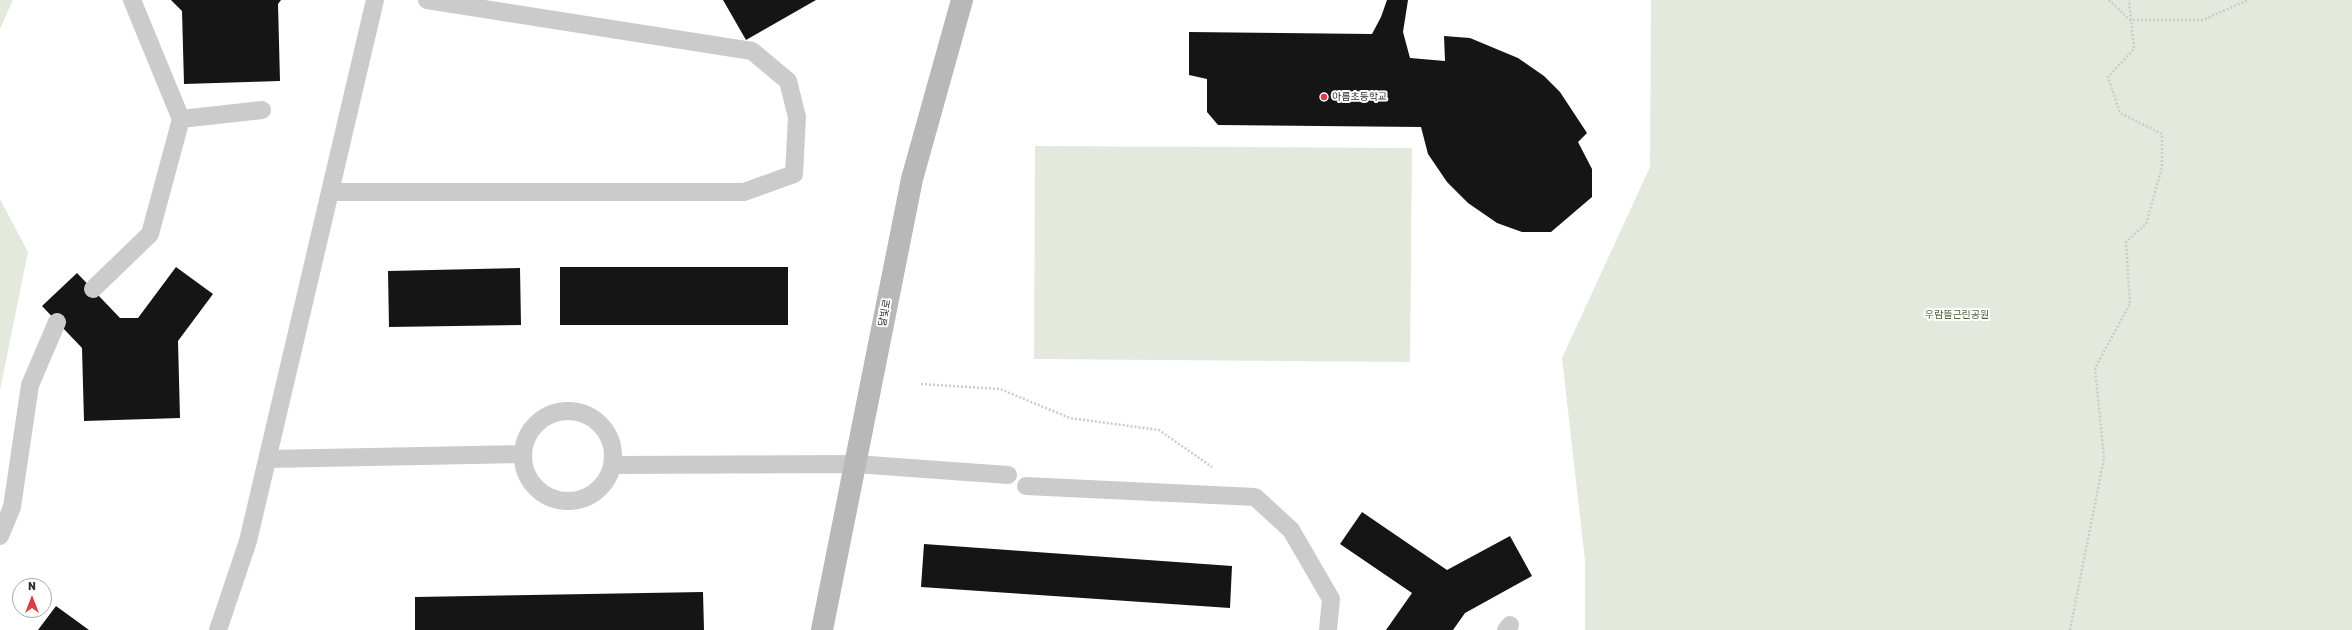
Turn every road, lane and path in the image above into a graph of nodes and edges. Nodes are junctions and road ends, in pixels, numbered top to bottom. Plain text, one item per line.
1 (132, 0) edge
2 (375, 0) edge
3 (427, 0) edge
4 (962, 0) edge
5 (2109, 0) edge
6 (2129, 0) edge
7 (2248, 0) edge
8 (2130, 20) junction
9 (262, 110) dead end
10 (181, 119) junction
11 (330, 192) junction
12 (93, 289) dead end
13 (57, 322) dead end
14 (921, 384) dead end
15 (522, 454) junction
16 (268, 459) junction
17 (855, 464) junction
18 (613, 465) junction
19 (1008, 475) dead end
20 (1026, 486) dead end
21 (1234, 495) junction
22 (0, 536) edge
23 (218, 630) edge
24 (822, 630) edge
25 (1328, 630) edge
26 (2070, 630) edge

1 - 10 lane
2 - 11 lane
3 - 11 lane
4 - 17 street, 달빛로
5 - 8 path
6 - 8 path
7 - 8 path
8 - 26 path
9 - 10 lane
10 - 12 lane
11 - 16 lane
13 - 22 lane
14 - 21 path
15 - 16 lane
15 - 18 lane
15 - 18 lane
16 - 23 lane
17 - 18 lane
17 - 19 lane
17 - 24 street, 달빛로
20 - 21 lane
21 - 25 lane

